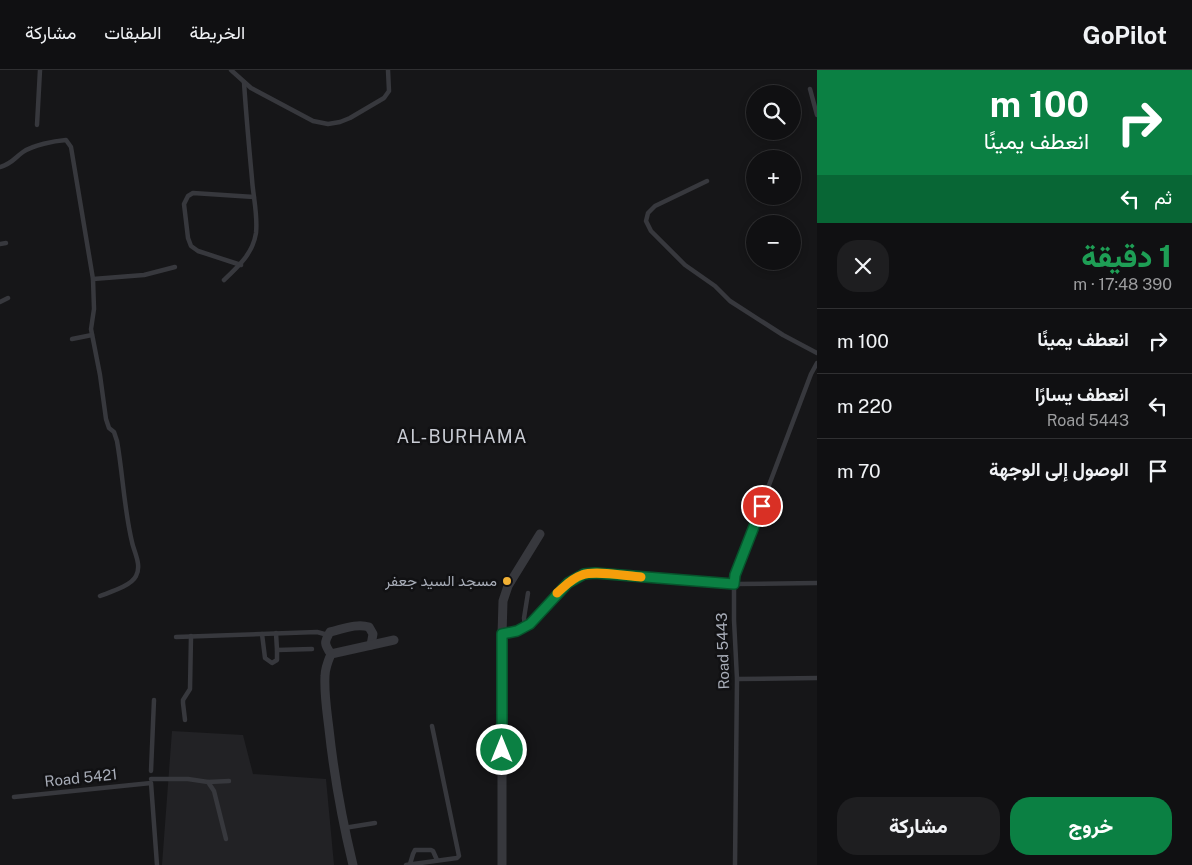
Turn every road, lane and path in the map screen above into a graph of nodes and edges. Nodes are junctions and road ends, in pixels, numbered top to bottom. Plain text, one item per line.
1 (40, 70) edge
2 (231, 70) edge
3 (388, 70) edge
4 (244, 82) junction
5 (810, 89) dead end
6 (817, 114) edge
7 (37, 125) dead end
8 (0, 167) edge
9 (707, 181) dead end
10 (254, 197) junction
11 (241, 265) junction
12 (175, 267) dead end
13 (92, 280) junction
14 (224, 280) dead end
15 (8, 298) dead end
16 (0, 302) edge
17 (92, 335) junction
18 (72, 339) dead end
19 (817, 353) edge
20 (817, 362) edge
21 (540, 534) dead end
22 (817, 583) edge
23 (734, 584) junction
24 (528, 594) dead end
25 (100, 596) dead end
26 (526, 626) junction
27 (262, 634) junction
28 (276, 634) junction
29 (502, 634) junction
30 (328, 635) junction
31 (191, 636) junction
32 (176, 637) dead end
33 (394, 640) dead end
34 (371, 646) junction
35 (312, 649) dead end
36 (277, 650) junction
37 (332, 654) junction
38 (817, 678) edge
39 (737, 680) junction
40 (154, 700) dead end
41 (185, 720) dead end
42 (432, 726) dead end
43 (151, 771) dead end
44 (151, 781) junction
45 (229, 781) dead end
46 (208, 782) junction
47 (14, 797) dead end
48 (375, 823) dead end
49 (344, 828) junction
50 (226, 839) dead end
51 (437, 860) junction
52 (157, 865) edge
53 (353, 865) edge
54 (408, 865) edge
55 (502, 865) edge
56 (735, 865) edge

1 - 7 lane
2 - 4 lane
3 - 4 lane
4 - 10 lane
5 - 6 lane
8 - 13 lane
9 - 19 lane
10 - 11 lane
10 - 11 lane
11 - 14 lane
12 - 13 lane
13 - 17 lane
15 - 16 lane
17 - 18 lane
17 - 25 lane
20 - 23 lane, Road 5443
21 - 29 street
22 - 23 lane
23 - 26 lane
23 - 39 lane, Road 5443
24 - 26 lane
26 - 29 lane
27 - 28 lane
27 - 31 lane
27 - 36 lane
28 - 30 lane
28 - 36 lane
29 - 55 street
30 - 34 street
30 - 37 street
31 - 32 lane
31 - 41 lane
33 - 34 street
34 - 37 street
35 - 36 lane
37 - 49 street
38 - 39 lane
39 - 56 lane, Road 5443
40 - 43 lane
42 - 51 lane
44 - 46 lane, Road 5421
44 - 47 lane, Road 5421
44 - 52 lane
45 - 46 lane, Road 5421
46 - 50 lane
48 - 49 lane
49 - 53 street
51 - 54 lane
51 - 54 lane

